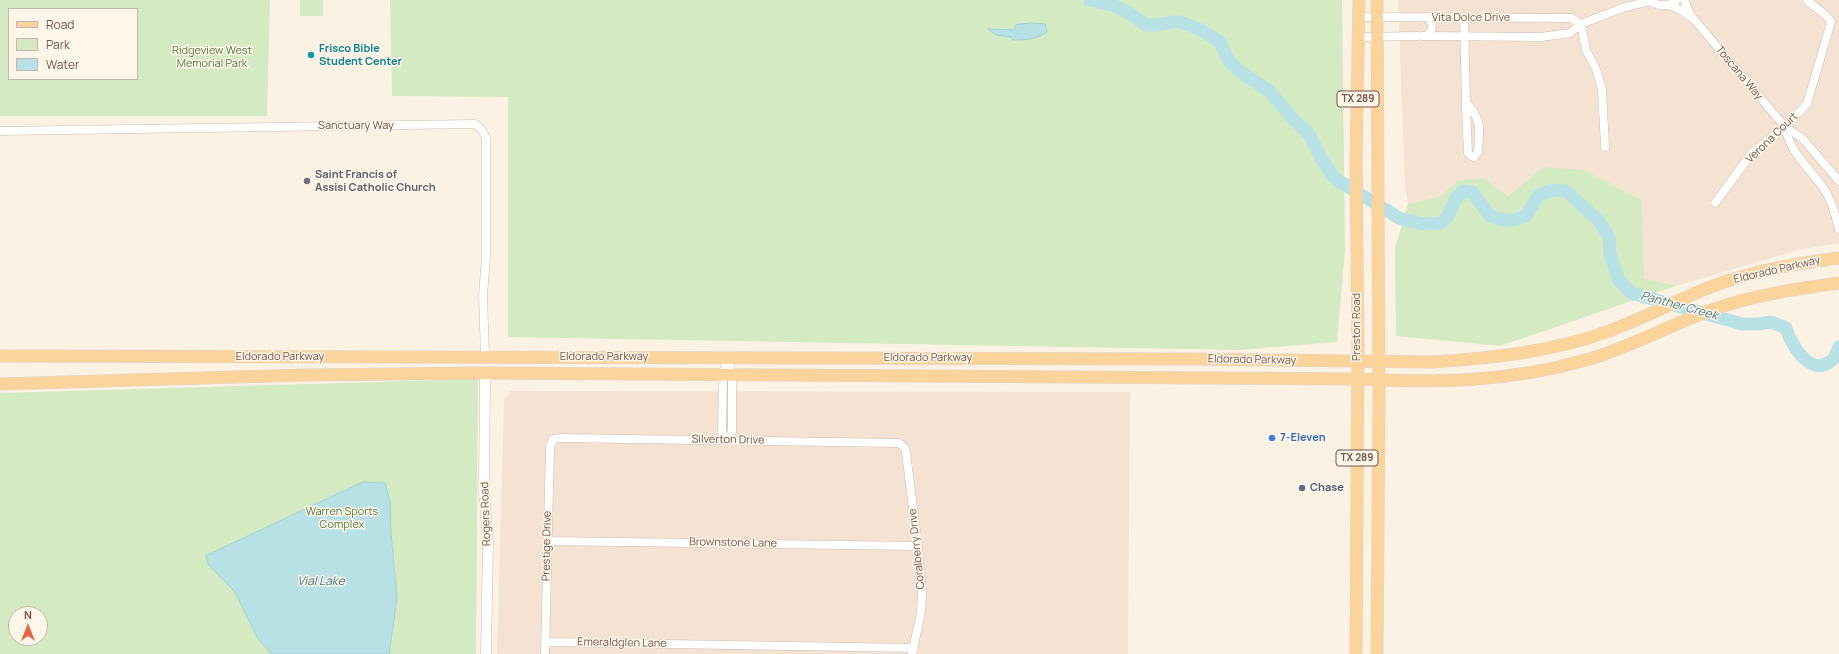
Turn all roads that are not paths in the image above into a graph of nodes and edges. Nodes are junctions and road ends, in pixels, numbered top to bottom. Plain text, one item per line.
1 (1359, 0) edge
2 (1378, 0) edge
3 (1632, 0) edge
4 (1678, 0) edge
5 (1684, 0) edge
6 (1807, 0) edge
7 (1650, 1) edge
8 (1667, 5) junction
9 (1625, 7) junction
10 (1359, 17) junction
11 (1377, 17) junction
12 (1427, 17) junction
13 (1464, 18) junction
14 (1692, 18) junction
15 (1581, 24) junction
16 (1422, 36) junction
17 (1465, 36) junction
18 (1359, 37) junction
19 (1377, 37) junction
20 (1466, 102) junction
21 (1785, 127) junction
22 (0, 131) edge
23 (1605, 147) dead end
24 (1839, 181) edge
25 (1715, 203) dead end
26 (1839, 229) edge
27 (1839, 258) edge
28 (1839, 283) edge
29 (0, 356) edge
30 (485, 356) junction
31 (142, 357) junction
32 (304, 357) junction
33 (727, 357) junction
34 (1040, 359) junction
35 (1192, 359) junction
36 (1358, 361) junction
37 (1378, 361) junction
38 (485, 373) junction
39 (304, 375) junction
40 (727, 375) junction
41 (1040, 378) junction
42 (141, 379) junction
43 (1192, 379) junction
44 (1358, 379) junction
45 (1378, 380) junction
46 (0, 384) edge
47 (553, 439) joint
48 (726, 440) junction
49 (903, 445) joint
50 (547, 540) junction
51 (918, 546) junction
52 (1356, 620) junction
53 (1377, 620) junction
54 (545, 642) junction
55 (913, 651) edge
56 (486, 654) edge
57 (545, 654) edge
58 (1356, 654) edge
59 (1377, 654) edge

1 - 10 main road, Preston Road / TX 289
2 - 11 main road, Preston Road / TX 289
3 - 9 street, Vita Dolce Drive
4 - 8 street
5 - 14 street, Toscana Way
6 - 21 street, Verona Court
7 - 8 street, Toscana Way
7 - 9 street, Vita Dolce Drive
8 - 14 street, Toscana Way
9 - 15 street, Vita Dolce Drive
10 - 11 street, Vita Dolce Drive
10 - 18 main road, Preston Road / TX 289
11 - 12 street, Vita Dolce Drive
11 - 19 main road, Preston Road / TX 289
12 - 13 street, Vita Dolce Drive
12 - 16 street
13 - 15 street, Vita Dolce Drive
13 - 17 street
14 - 21 street, Toscana Way
15 - 17 street, Vita Dolce Drive
15 - 23 street
16 - 17 street, Vita Dolce Drive
16 - 19 street, Vita Dolce Drive
17 - 20 street
18 - 19 street, Vita Dolce Drive
18 - 36 main road, Preston Road / TX 289
19 - 37 main road, Preston Road / TX 289
20 - 20 street
21 - 24 street, Toscana Way
21 - 25 street, Verona Court
21 - 26 street, Toscana Way
22 - 30 street, Sanctuary Way
27 - 37 main road, Eldorado Parkway
28 - 45 main road, Eldorado Parkway
29 - 31 main road, Eldorado Parkway
30 - 32 main road, Eldorado Parkway
30 - 33 main road, Eldorado Parkway
30 - 38 main road
31 - 32 main road, Eldorado Parkway
31 - 42 main road
32 - 39 main road
33 - 34 main road, Eldorado Parkway
33 - 40 street
34 - 35 main road, Eldorado Parkway
34 - 41 main road
35 - 36 main road, Eldorado Parkway
35 - 43 main road
36 - 37 main road, Eldorado Parkway
36 - 44 main road, Preston Road / TX 289
37 - 45 main road, Preston Road / TX 289
38 - 39 main road, Eldorado Parkway
38 - 40 main road, Eldorado Parkway
38 - 56 street, Rogers Road
39 - 42 main road, Eldorado Parkway
40 - 41 main road, Eldorado Parkway
40 - 48 street
41 - 43 main road, Eldorado Parkway
42 - 46 main road, Eldorado Parkway
43 - 44 main road, Eldorado Parkway
44 - 45 main road, Eldorado Parkway
44 - 52 main road, Preston Road / TX 289
45 - 53 main road, Preston Road / TX 289
47 - 48 street, Silverton Drive
47 - 50 street, Prestige Drive
48 - 49 street, Silverton Drive
49 - 51 street, Coralberry Drive
50 - 51 street, Brownstone Lane
50 - 54 street, Prestige Drive
51 - 55 street, Coralberry Drive
52 - 53 main road
52 - 58 main road, Preston Road / TX 289
53 - 59 main road, Preston Road / TX 289
54 - 55 street, Emeraldglen Lane
54 - 57 street, Prestige Drive

